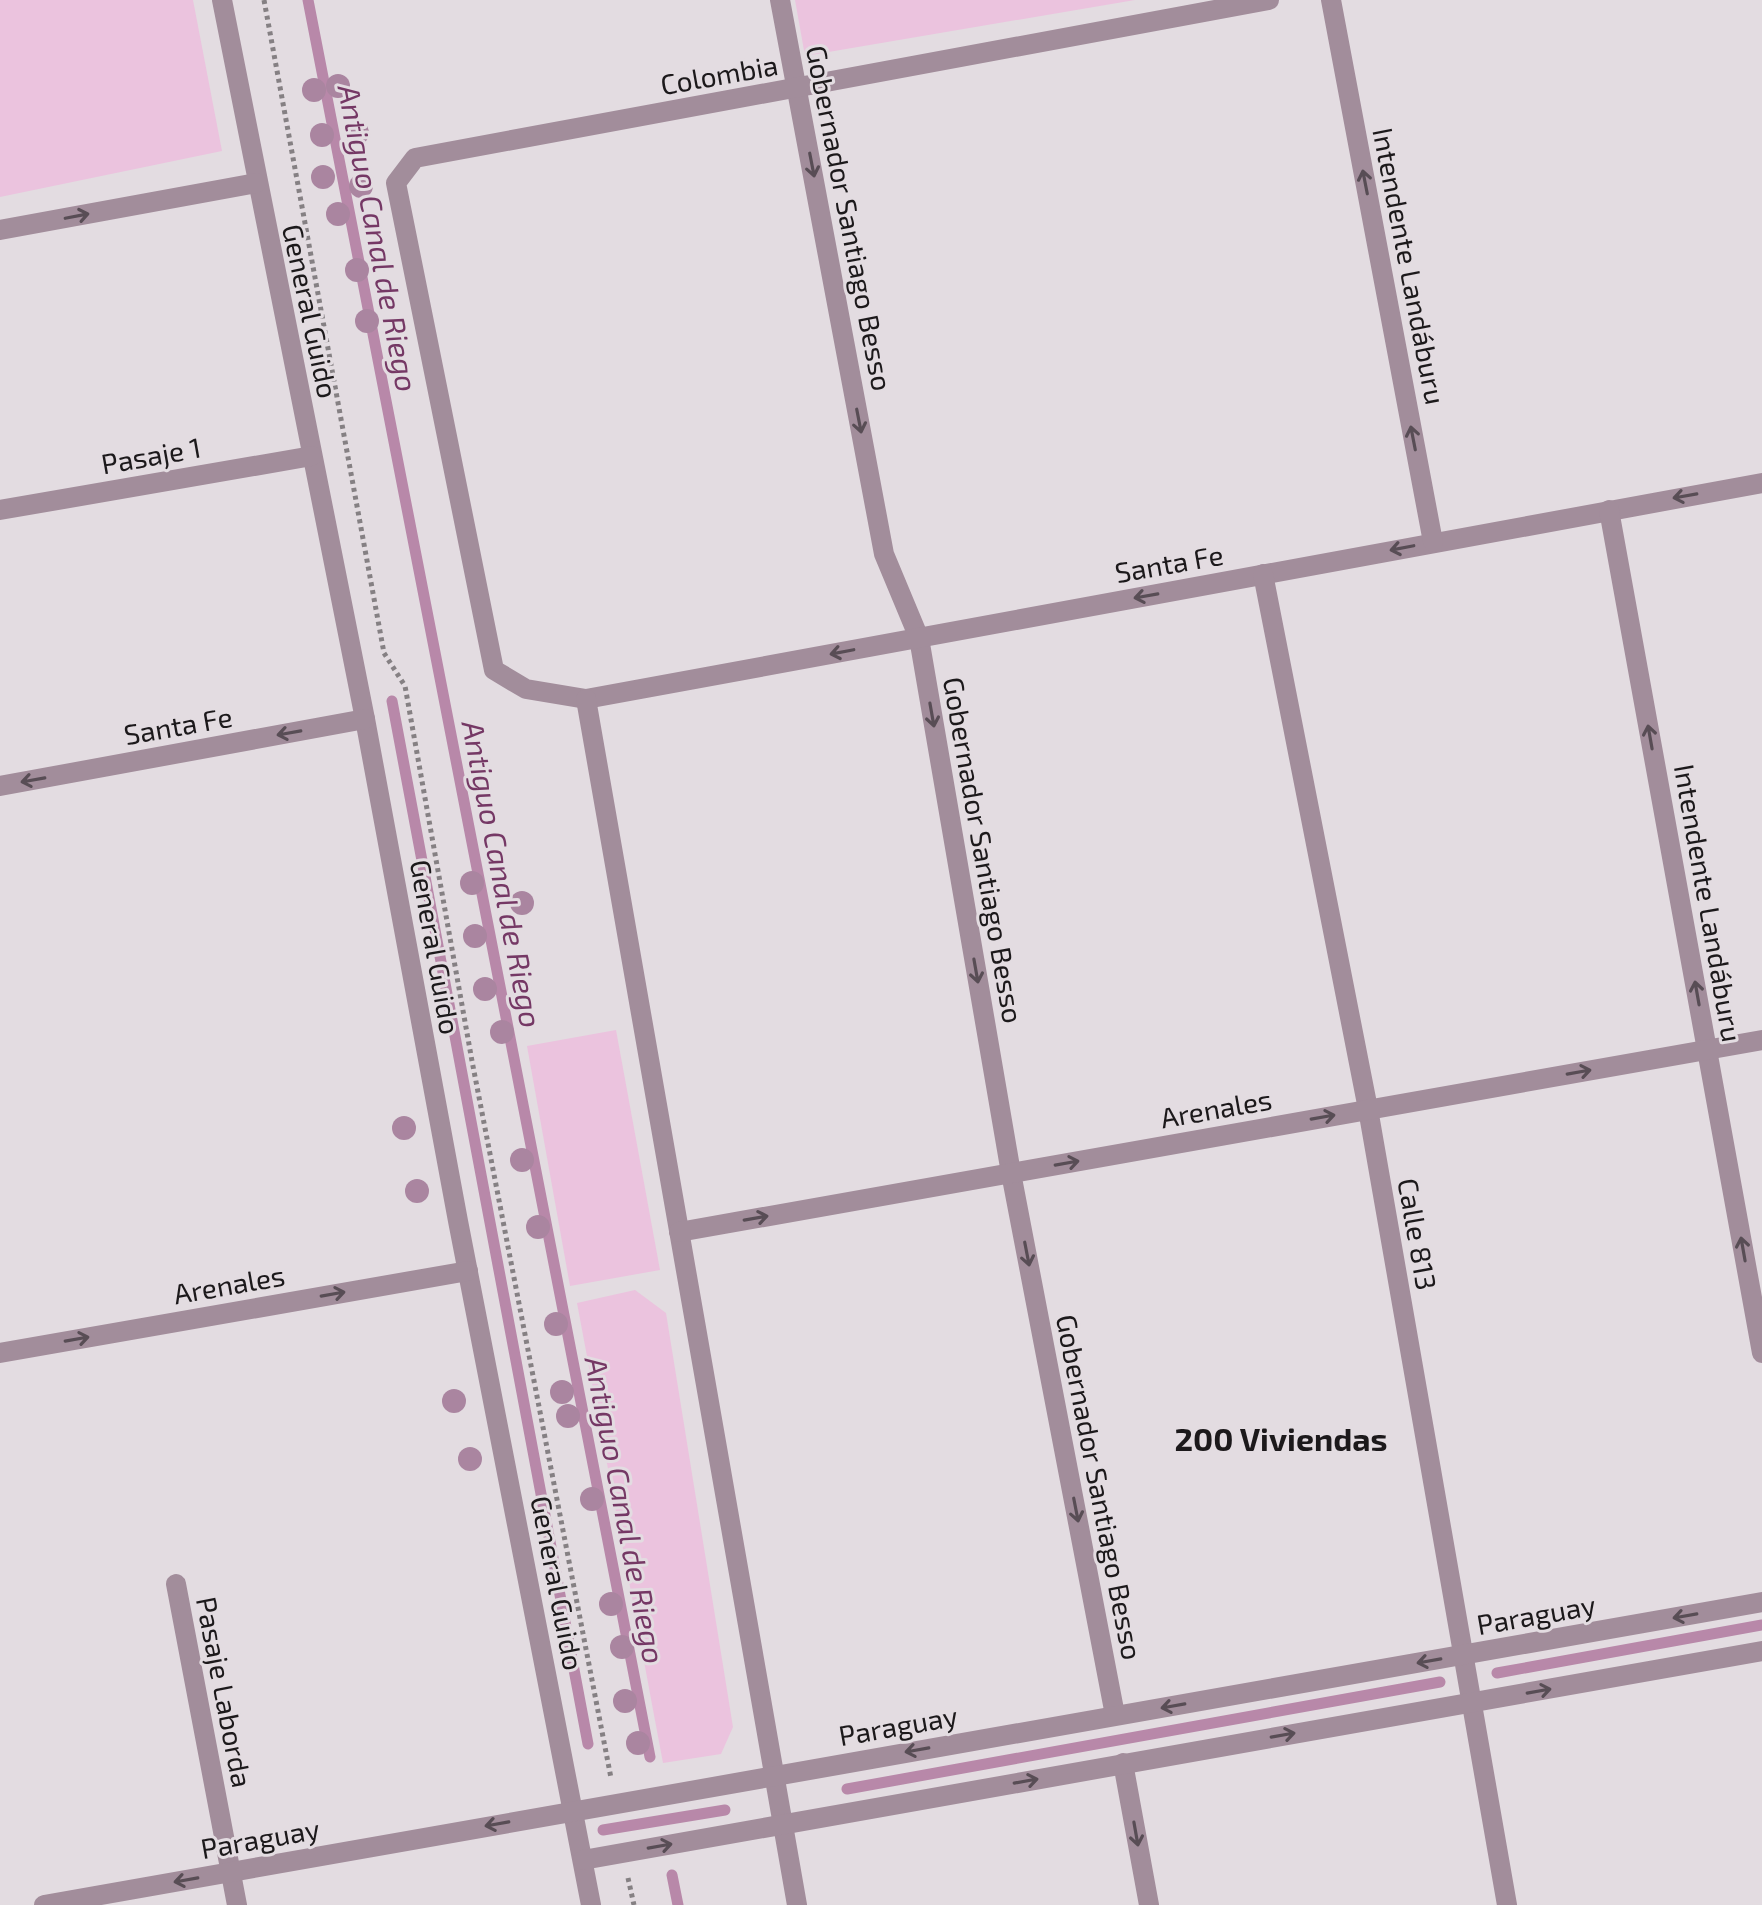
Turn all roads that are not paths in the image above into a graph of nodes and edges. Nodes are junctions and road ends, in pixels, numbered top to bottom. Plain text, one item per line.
1 (222, 0) edge
2 (780, 0) edge
3 (1269, 0) edge
4 (1331, 0) edge
5 (797, 88) junction
6 (256, 183) junction
7 (0, 230) edge
8 (312, 456) junction
9 (1762, 483) edge
10 (0, 510) edge
11 (1609, 510) junction
12 (1433, 542) junction
13 (1263, 574) junction
14 (919, 638) junction
15 (586, 699) junction
16 (365, 719) junction
17 (0, 786) edge
18 (1762, 1040) edge
19 (1707, 1049) junction
20 (1368, 1109) junction
21 (1011, 1173) junction
22 (679, 1232) junction
23 (468, 1271) junction
24 (0, 1353) edge
25 (1762, 1353) edge
26 (176, 1584) dead end
27 (1762, 1602) edge
28 (1762, 1651) edge
29 (1464, 1655) junction
30 (1473, 1703) junction
31 (1115, 1715) junction
32 (1123, 1763) junction
33 (772, 1776) junction
34 (574, 1811) junction
35 (781, 1825) junction
36 (583, 1860) junction
37 (231, 1872) junction
38 (44, 1905) edge
39 (237, 1905) edge
40 (591, 1905) edge
41 (797, 1905) edge
42 (1149, 1905) edge
43 (1507, 1905) edge

1 - 6 street, General Guido
2 - 5 street, Gobernador Santiago Besso
3 - 5 street, Colombia
12 -> 4 street, Intendente Landáburu
5 -> 14 street, Gobernador Santiago Besso
5 - 15 street, Colombia
7 -> 6 street
6 - 8 street, General Guido
8 - 10 street, Pasaje 1
8 - 16 street, General Guido
9 -> 11 street, Santa Fe
11 - 12 street, Santa Fe
19 -> 11 street, Intendente Landáburu
12 -> 13 street, Santa Fe
13 -> 14 street, Santa Fe
13 - 20 street, Calle 813
14 -> 15 street, Santa Fe
14 -> 21 street, Gobernador Santiago Besso
15 - 22 street
16 -> 17 street, Santa Fe
16 - 23 street, General Guido
18 - 19 street, Arenales
20 -> 19 street, Arenales
25 -> 19 street, Intendente Landáburu
21 -> 20 street, Arenales
20 - 29 street, Calle 813
22 -> 21 street, Arenales
21 -> 31 street, Gobernador Santiago Besso
22 - 33 street
24 -> 23 street, Arenales
23 - 34 street, General Guido
26 - 37 street, Pasaje Laborda
27 -> 29 street, Paraguay
30 -> 28 street
29 - 30 street, Calle 813
29 -> 31 street, Paraguay
32 -> 30 street
30 - 43 street, Calle 813
31 -> 33 street, Paraguay
35 -> 32 street
32 -> 42 street
33 - 34 street, Paraguay
33 - 35 street
34 - 36 street, General Guido
34 -> 37 street, Paraguay
36 -> 35 street
35 - 41 street
36 - 40 street, General Guido
37 -> 38 street, Paraguay
37 - 39 street, Pasaje Laborda

